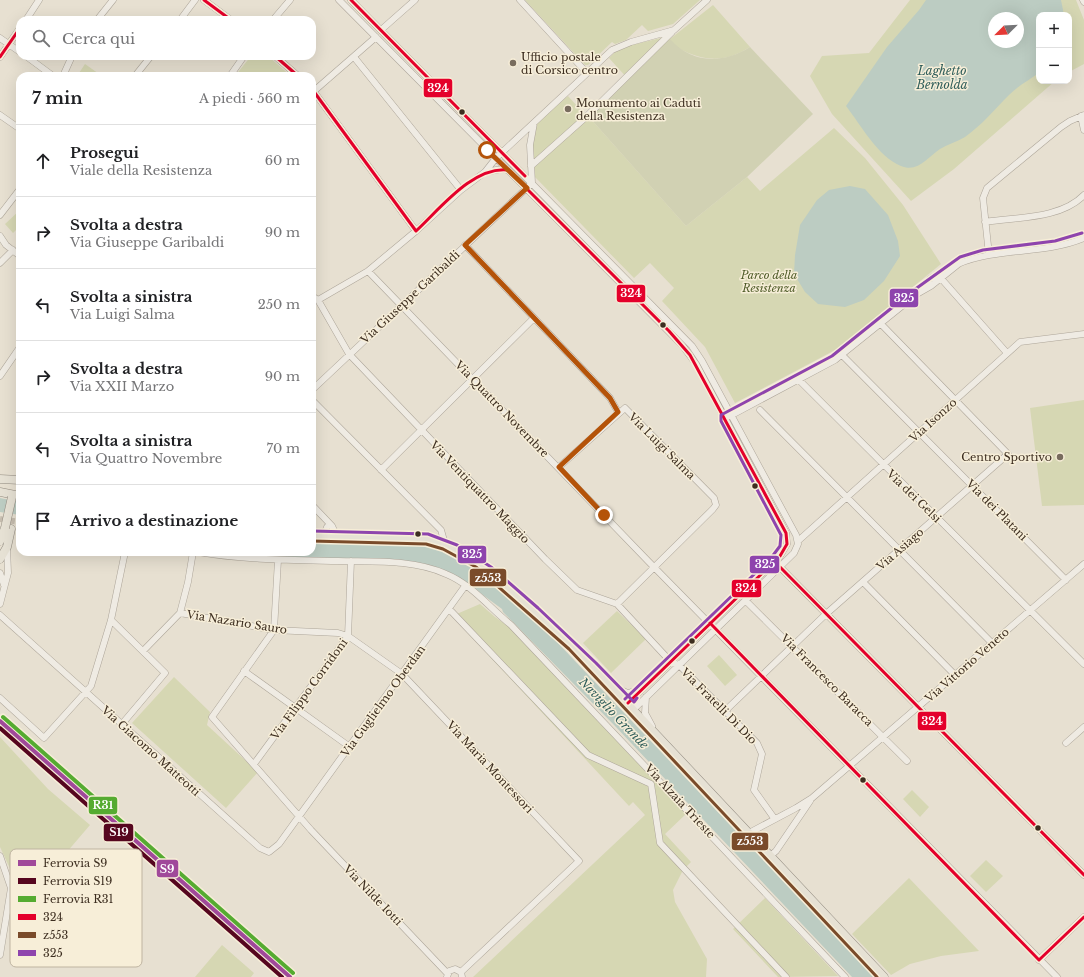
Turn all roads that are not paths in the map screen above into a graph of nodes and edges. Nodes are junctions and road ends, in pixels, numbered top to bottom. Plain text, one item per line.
1 (39, 0) edge
2 (113, 0) edge
3 (195, 0) edge
4 (204, 0) edge
5 (290, 0) edge
6 (339, 0) edge
7 (351, 0) edge
8 (415, 0) edge
9 (520, 0) edge
10 (707, 0) edge
11 (29, 16) edge
12 (100, 16) edge
13 (183, 16) edge
14 (226, 16) edge
15 (276, 16) edge
16 (381, 30) junction
17 (674, 30) junction
18 (16, 34) edge
19 (376, 37) junction
20 (0, 38) edge
21 (9, 44) junction
22 (16, 49) edge
23 (0, 57) edge
24 (354, 57) junction
25 (31, 60) edge
26 (70, 60) edge
27 (148, 60) edge
28 (241, 60) edge
29 (280, 60) edge
30 (48, 72) edge
31 (65, 72) edge
32 (138, 72) edge
33 (233, 72) edge
34 (293, 72) edge
35 (587, 73) junction
36 (316, 88) edge
37 (316, 94) edge
38 (0, 115) edge
39 (1083, 116) edge
40 (534, 123) junction
41 (16, 126) edge
42 (1084, 130) edge
43 (503, 153) junction
44 (496, 158) junction
45 (531, 166) junction
46 (508, 170) junction
47 (485, 172) junction
48 (532, 183) junction
49 (527, 188) junction
50 (461, 190) junction
51 (16, 194) edge
52 (1084, 194) edge
53 (0, 215) edge
54 (985, 222) junction
55 (416, 231) junction
56 (0, 236) edge
57 (1084, 238) edge
58 (465, 245) junction
59 (13, 250) junction
60 (16, 253) edge
61 (989, 255) junction
62 (0, 263) edge
63 (368, 271) junction
64 (939, 276) junction
65 (635, 292) junction
66 (318, 300) joint
67 (402, 305) junction
68 (533, 319) junction
69 (881, 324) junction
70 (1084, 334) edge
71 (16, 353) edge
72 (1007, 353) junction
73 (349, 354) junction
74 (842, 355) junction
75 (0, 376) edge
76 (473, 379) junction
77 (799, 380) junction
78 (316, 386) edge
79 (956, 401) junction
80 (316, 404) edge
81 (760, 410) dead end
82 (618, 412) junction
83 (732, 415) junction
84 (725, 418) junction
85 (421, 430) junction
86 (920, 433) junction
87 (883, 465) junction
88 (559, 467) junction
89 (381, 470) junction
90 (0, 479) edge
91 (16, 480) edge
92 (972, 485) junction
93 (0, 492) edge
94 (16, 496) edge
95 (846, 498) junction
96 (316, 509) edge
97 (936, 517) junction
98 (330, 524) junction
99 (8, 529) junction
100 (316, 536) edge
101 (323, 537) junction
102 (338, 537) junction
103 (0, 541) edge
104 (798, 541) junction
105 (445, 544) junction
106 (8, 548) junction
107 (899, 550) junction
108 (124, 556) edge
109 (192, 556) edge
110 (222, 556) edge
111 (0, 559) edge
112 (278, 560) junction
113 (351, 561) junction
114 (774, 561) junction
115 (1084, 564) edge
116 (654, 566) junction
117 (780, 567) junction
118 (0, 573) edge
119 (1066, 580) junction
120 (863, 582) junction
121 (4, 585) junction
122 (465, 586) junction
123 (746, 600) junction
124 (0, 604) edge
125 (617, 604) junction
126 (1030, 611) junction
127 (452, 612) dead end
128 (180, 613) junction
129 (826, 614) junction
130 (0, 615) edge
131 (111, 620) junction
132 (710, 623) junction
133 (716, 629) junction
134 (274, 630) junction
135 (348, 636) junction
136 (992, 643) junction
137 (793, 646) junction
138 (144, 651) junction
139 (671, 662) junction
140 (1084, 664) edge
141 (679, 665) junction
142 (244, 671) junction
143 (402, 674) junction
144 (955, 675) junction
145 (762, 676) junction
146 (613, 687) junction
147 (644, 688) junction
148 (86, 692) junction
149 (646, 697) junction
150 (0, 698) edge
151 (631, 706) junction
152 (919, 707) junction
153 (295, 708) junction
154 (724, 711) junction
155 (122, 724) junction
156 (1084, 727) edge
157 (656, 732) junction
158 (884, 737) junction
159 (1066, 743) dead end
160 (350, 747) junction
161 (907, 761) dead end
162 (254, 764) junction
163 (850, 767) junction
164 (812, 798) junction
165 (299, 816) junction
166 (774, 818) junction
167 (749, 833) junction
168 (0, 856) edge
169 (770, 856) junction
170 (1084, 873) edge
171 (10, 885) edge
172 (10, 894) edge
173 (1084, 917) edge
174 (0, 955) edge
175 (1039, 960) junction
176 (461, 974) edge
177 (447, 976) edge
178 (786, 977) edge
179 (845, 977) edge
180 (884, 977) edge
181 (1057, 977) edge

1 - 11 street
2 - 12 street
3 - 13 street
4 - 14 street
5 - 15 street
6 - 19 street
7 - 16 street
8 - 16 street
9 - 35 street
10 - 17 street
16 - 43 street
17 - 35 street
17 - 45 street
18 - 21 street
19 - 24 street
19 - 44 street
20 - 21 street
21 - 22 street
21 - 23 street
24 - 36 street
24 - 50 street
25 - 30 street
26 - 31 street
27 - 32 street
28 - 33 street
29 - 34 street
35 - 40 street
37 - 55 street
38 - 41 street
39 - 42 street
39 - 54 street
40 - 43 street
40 - 45 street
43 - 44 street
43 - 48 street
44 - 46 street
44 - 47 street
45 - 48 street
46 - 47 street
46 - 49 street
47 - 50 street
48 - 49 street, Via Giuseppe Garibaldi
48 - 65 street
49 - 58 street, Via Giuseppe Garibaldi
49 - 65 street
50 - 55 street
51 - 53 street
52 - 54 street
54 - 61 street
55 - 63 street
56 - 59 street
57 - 61 street
58 - 67 street, Via Giuseppe Garibaldi
58 - 68 street, Via Luigi Salma
59 - 60 street
59 - 62 street
61 - 64 street
63 - 66 street
63 - 67 street, Via Quattro Novembre
64 - 69 street
64 - 72 street
65 - 83 street
65 - 84 street
66 - 73 street, Via Ventiquattro Maggio
67 - 73 street, Via Giuseppe Garibaldi
67 - 76 street, Via Quattro Novembre
68 - 76 street
68 - 82 street, Via Luigi Salma
69 - 74 street
69 - 79 street
70 - 72 street, Via Isonzo
71 - 75 street
72 - 79 street, Via Isonzo
73 - 78 street, Via Giuseppe Garibaldi
73 - 85 street, Via Ventiquattro Maggio
74 - 77 street
74 - 86 street, Via dei Platani
76 - 85 street
76 - 88 street, Via Quattro Novembre
77 - 83 street
77 - 87 street, Via dei Gelsi
79 - 86 street, Via Isonzo
79 - 92 street, Via Asiago
80 - 89 street
81 - 95 street
82 - 88 street
82 - 116 street, Via Luigi Salma
83 - 84 street
83 - 104 street
84 - 114 street
85 - 89 street
85 - 125 street, Via Ventiquattro Maggio
86 - 87 street, Via Isonzo
86 - 92 street, Via dei Platani
87 - 95 street, Via Isonzo
87 - 97 street, Via dei Gelsi
88 - 116 street, Via Quattro Novembre
89 - 105 street
90 - 91 main road
92 - 97 street, Via Asiago
92 - 119 street, Via dei Platani
93 - 94 main road
94 - 99 main road
95 - 104 street, Via Isonzo
95 - 107 street
96 - 98 street
97 - 107 street, Via Asiago
97 - 126 street, Via dei Gelsi
98 - 101 street
98 - 102 street
99 - 103 main road
99 - 106 main road
100 - 101 main road
101 - 102 main road
102 - 105 main road
104 - 117 street
105 - 146 main road
106 - 111 main road
106 - 121 street
107 - 120 street, Via Asiago
107 - 136 street
108 - 131 street
109 - 128 street
110 - 112 street, Via Alzaia Trieste
112 - 113 street, Via Alzaia Trieste
112 - 134 street
113 - 122 street, Via Alzaia Trieste
113 - 135 street, Via Filippo Corridoni
114 - 117 street
114 - 132 street
115 - 119 street, Via Vittorio Veneto
116 - 125 street, Via Luigi Salma
116 - 132 street, Via Quattro Novembre
117 - 123 street
117 - 129 street
118 - 121 street
119 - 126 street, Via Vittorio Veneto
120 - 129 street, Via Asiago
120 - 144 street
121 - 124 street
122 - 143 street, Via Guglielmo Oberdan
122 - 179 street, Via Alzaia Trieste
123 - 133 street
123 - 137 street, Via Francesco Baracca
125 - 139 street, Via Ventiquattro Maggio
126 - 136 street, Via Vittorio Veneto
126 - 140 street, Via dei Gelsi
127 - 178 street
128 - 134 street, Via Nazario Sauro
128 - 138 street
129 - 137 street, Via Asiago
129 - 152 street
130 - 148 street, Via Giacomo Matteotti
131 - 138 street
131 - 148 street
132 - 133 street, Via Quattro Novembre
132 - 139 street
133 - 141 street
133 - 145 street, Via Quattro Novembre
134 - 135 street, Via Nazario Sauro
134 - 142 street
135 - 143 street, Via Nazario Sauro
135 - 153 street, Via Filippo Corridoni
136 - 144 street, Via Vittorio Veneto
137 - 145 street, Via Asiago
137 - 158 street, Via Francesco Baracca
138 - 155 street
139 - 141 street, Via Fratelli Di Dio
139 - 147 street
141 - 149 street
141 - 154 street, Via Fratelli Di Dio
142 - 153 street
142 - 162 street, Via Nilde Iotti
143 - 160 street, Via Guglielmo Oberdan
143 - 176 street, Via Maria Montessori
144 - 152 street, Via Vittorio Veneto
145 - 154 street, Via Asiago
145 - 163 street, Via Quattro Novembre
146 - 147 street
146 - 151 main road
147 - 151 street
148 - 150 street
148 - 155 street, Via Giacomo Matteotti
149 - 151 street
149 - 157 street
151 - 157 main road
152 - 158 street, Via Vittorio Veneto
152 - 170 street
153 - 160 street
153 - 162 street, Via Filippo Corridoni
154 - 166 street, Via Fratelli Di Dio
155 - 165 street, Via Giacomo Matteotti
156 - 159 street
157 - 167 main road
158 - 161 street, Via Francesco Baracca
158 - 163 street, Via Vittorio Veneto
160 - 165 street, Via Guglielmo Oberdan
162 - 165 street, Via Nilde Iotti
163 - 164 street, Via Vittorio Veneto
163 - 175 street, Via Quattro Novembre
164 - 166 street, Via Vittorio Veneto
164 - 169 street, Via Vittorio Veneto
165 - 177 street, Via Nilde Iotti
166 - 167 street, Via Vittorio Veneto
167 - 169 main road
168 - 171 street
169 - 180 main road
172 - 174 street
173 - 175 street
175 - 181 street, Via Quattro Novembre
176 - 177 street

